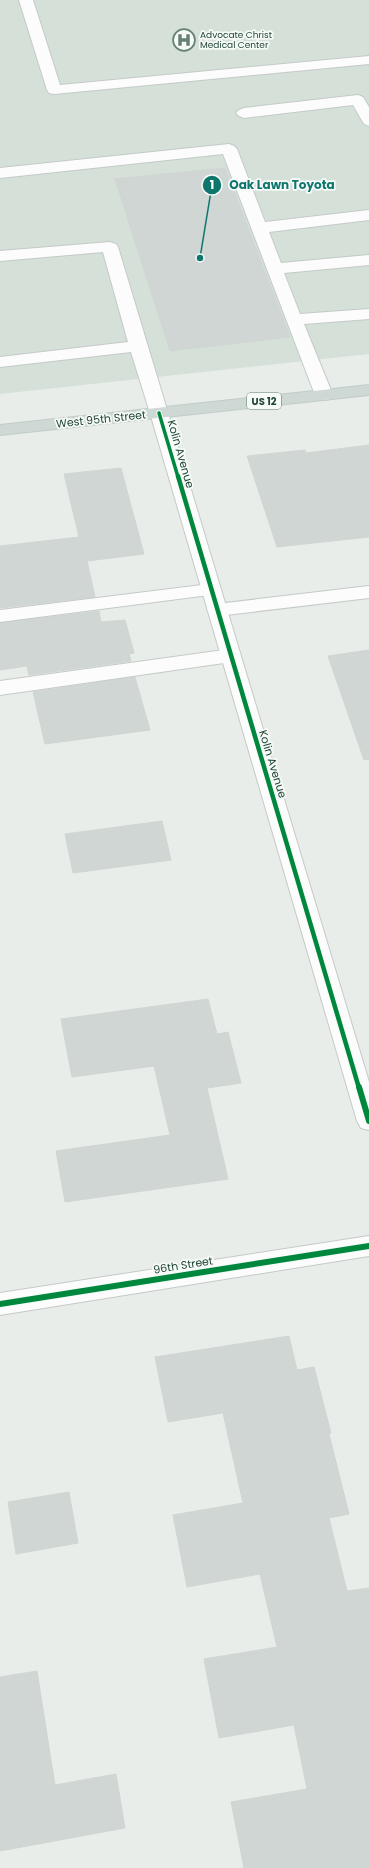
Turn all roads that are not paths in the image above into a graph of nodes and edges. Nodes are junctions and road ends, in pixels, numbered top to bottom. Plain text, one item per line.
1 (26, 0) edge
2 (369, 60) edge
3 (244, 113) dead end
4 (369, 121) edge
5 (0, 173) edge
6 (369, 215) edge
7 (259, 228) junction
8 (0, 256) edge
9 (369, 260) edge
10 (274, 269) junction
11 (369, 314) edge
12 (294, 320) junction
13 (138, 346) junction
14 (0, 362) edge
15 (369, 390) edge
16 (324, 395) junction
17 (159, 413) junction
18 (0, 430) edge
19 (210, 590) junction
20 (369, 592) edge
21 (217, 610) junction
22 (0, 616) edge
23 (231, 656) junction
24 (0, 688) edge
25 (369, 1121) edge
26 (369, 1246) edge
27 (0, 1304) edge

1 - 2 street
3 - 4 street
5 - 7 street
6 - 7 street
7 - 10 street
8 - 13 street, Kolin Avenue
9 - 10 street
10 - 12 street
11 - 12 street
12 - 16 street
13 - 14 street
13 - 17 street, Kolin Avenue
15 - 16 main road, West 95th Street / US 12
16 - 17 main road, West 95th Street / US 12
17 - 18 main road, West 95th Street / US 12
17 - 19 street, Kolin Avenue
19 - 21 street, Kolin Avenue
19 - 22 street
20 - 21 street
21 - 23 street, Kolin Avenue
23 - 24 street
23 - 25 street, Kolin Avenue
26 - 27 street, 96th Street

